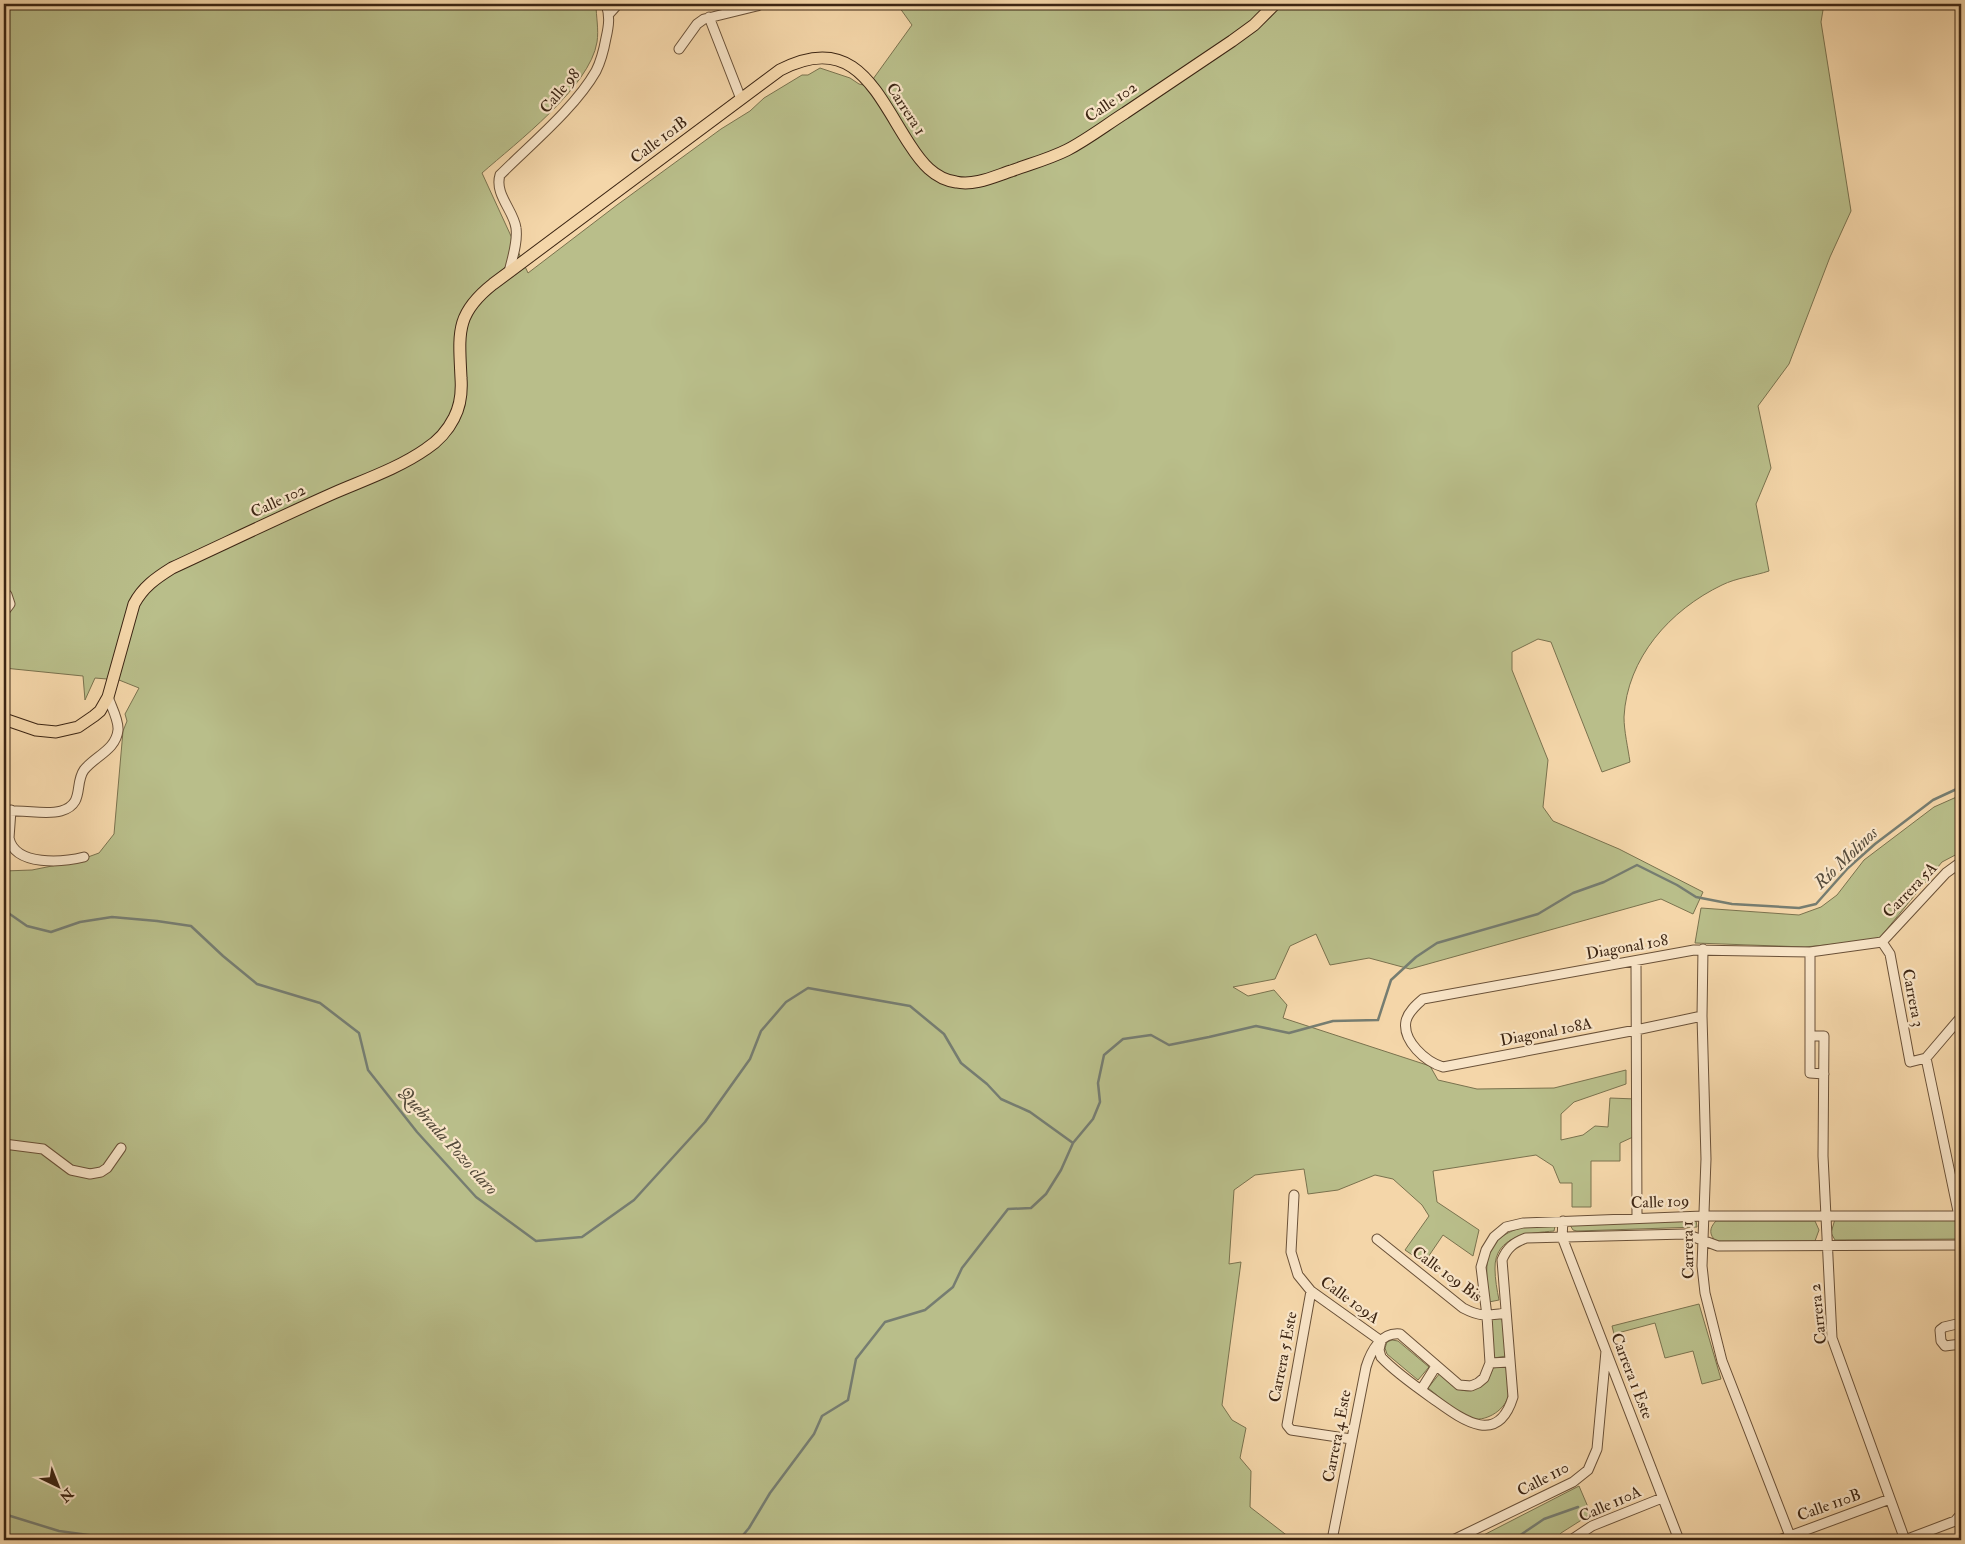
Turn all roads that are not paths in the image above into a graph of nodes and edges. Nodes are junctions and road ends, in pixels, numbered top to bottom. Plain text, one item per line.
1 (606, 4) edge
2 (618, 4) edge
3 (761, 4) edge
4 (1275, 4) edge
5 (609, 14) junction
6 (709, 17) junction
7 (679, 48) dead end
8 (838, 60) joint
9 (741, 99) junction
10 (945, 179) joint
11 (509, 272) junction
12 (446, 430) joint
13 (4, 592) edge
14 (4, 612) edge
15 (108, 696) junction
16 (4, 719) edge
17 (7, 811) edge
18 (84, 857) dead end
19 (1961, 862) edge
20 (1882, 942) junction
21 (1703, 950) junction
22 (1810, 952) junction
23 (1636, 962) junction
24 (1702, 1016) junction
25 (1961, 1017) edge
26 (1636, 1030) junction
27 (1407, 1036) joint
28 (1811, 1036) junction
29 (1926, 1058) junction
30 (1824, 1074) junction
31 (4, 1144) edge
32 (121, 1148) dead end
33 (1294, 1196) dead end
34 (1825, 1215) junction
35 (1704, 1216) junction
36 (1960, 1216) edge
37 (1637, 1218) junction
38 (1563, 1221) junction
39 (1562, 1237) junction
40 (1377, 1239) dead end
41 (1702, 1241) junction
42 (1961, 1245) edge
43 (1827, 1246) junction
44 (1311, 1291) junction
45 (1505, 1313) junction
46 (1487, 1316) junction
47 (1961, 1323) edge
48 (1381, 1341) junction
49 (1961, 1344) edge
50 (1606, 1348) junction
51 (1510, 1362) junction
52 (1490, 1364) junction
53 (1436, 1366) junction
54 (1421, 1390) junction
55 (1504, 1416) joint
56 (1351, 1439) junction
57 (1662, 1498) junction
58 (1890, 1499) junction
59 (1961, 1514) edge
60 (1790, 1536) junction
61 (1332, 1540) edge
62 (1454, 1540) edge
63 (1571, 1540) edge
64 (1679, 1540) edge
65 (1780, 1540) edge
66 (1904, 1540) edge

1 - 5 street, Calle 98
2 - 5 street
3 - 6 street
4 - 10 main road, Calle 102
5 - 11 street, Calle 98
6 - 7 street
6 - 9 street
8 - 9 main road, Calle 101B
8 - 10 main road, Carrera 1
9 - 11 main road, Calle 101B
11 - 12 main road, Calle 101B
12 - 15 main road, Calle 102
13 - 14 street
15 - 16 main road, Calle 102
15 - 17 street
17 - 18 street
19 - 20 street, Carrera 5A
20 - 22 street, Diagonal 108
20 - 29 street, Carrera 3
21 - 22 street, Diagonal 108
21 - 23 street, Diagonal 108
21 - 24 street, Carrera 1
22 - 28 street
23 - 26 street
23 - 27 street, Diagonal 108
24 - 26 street, Diagonal 108A
24 - 35 street, Carrera 1
25 - 29 street
26 - 27 street, Diagonal 108A
26 - 37 street
28 - 30 street, Carrera 2
28 - 30 street
29 - 36 street
30 - 34 street, Carrera 2
31 - 32 street
33 - 44 street, Calle 109A
34 - 35 street, Calle 109
34 - 36 street, Calle 109
34 - 43 street, Carrera 2
35 - 37 street, Calle 109
35 - 41 street, Carrera 1
37 - 38 street, Calle 109
38 - 39 street, Carrera 1 Este
38 - 46 street, Calle 109
39 - 41 street, Calle 109
39 - 45 street, Calle 109
39 - 50 street, Carrera 1 Este
40 - 46 street, Calle 109 Bis
41 - 43 street, Calle 109
41 - 60 street, Carrera 1
42 - 43 street, Calle 109
43 - 58 street, Carrera 2
44 - 48 street, Calle 109A
44 - 56 street, Carrera 5 Este
45 - 46 street, Calle 109 Bis
45 - 51 street, Calle 109
46 - 52 street, Calle 109
47 - 49 street
48 - 53 street, Calle 109A
48 - 54 street, Calle 109A
48 - 56 street, Carrera 4 Este
50 - 57 street, Carrera 1 Este
50 - 62 street, Calle 110
51 - 52 street
51 - 55 street, Calle 109
52 - 53 street, Calle 109A
53 - 54 street
54 - 55 street, Calle 109A
56 - 61 street, Carrera 4 Este
57 - 63 street, Calle 110A
57 - 64 street, Carrera 1 Este
58 - 60 street, Calle 110B
58 - 66 street, Carrera 2
59 - 66 street
60 - 65 street, Calle 110B

